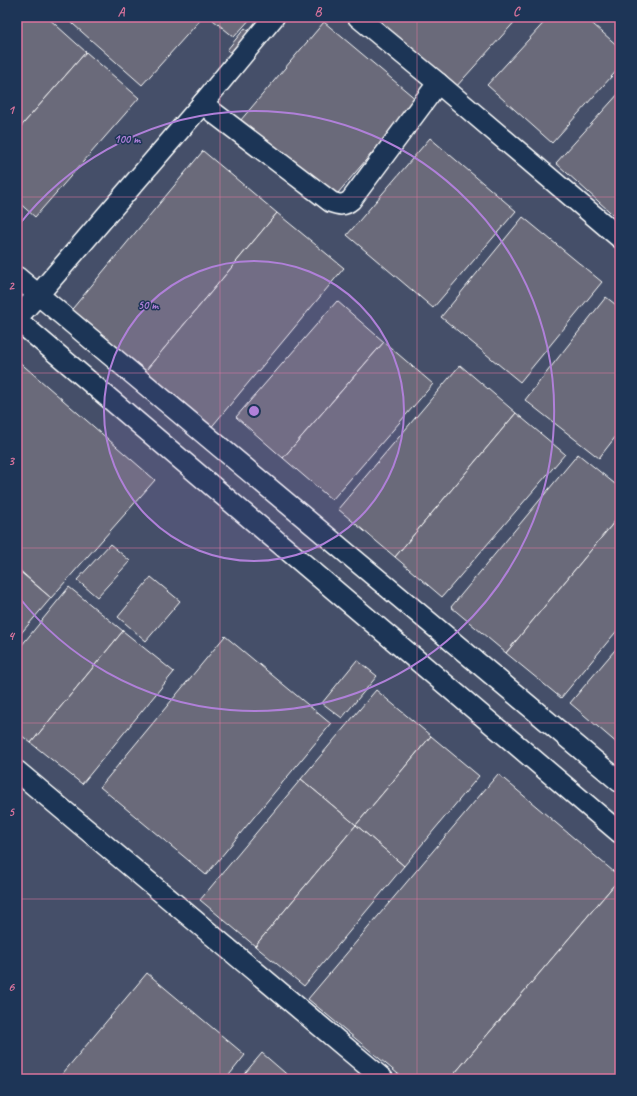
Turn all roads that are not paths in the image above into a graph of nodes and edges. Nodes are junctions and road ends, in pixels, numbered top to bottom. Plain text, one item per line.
1 (274, 17) edge
2 (358, 17) edge
3 (438, 83) junction
4 (203, 103) junction
5 (620, 238) edge
6 (17, 278) edge
7 (38, 295) junction
8 (17, 319) edge
9 (17, 771) edge
10 (620, 782) edge
11 (620, 833) edge
12 (383, 1079) edge

1 - 4 street
2 - 3 street
3 - 4 street
3 - 5 street
4 - 7 street
6 - 7 street
7 - 8 street
7 - 10 street
8 - 11 street
9 - 12 street

